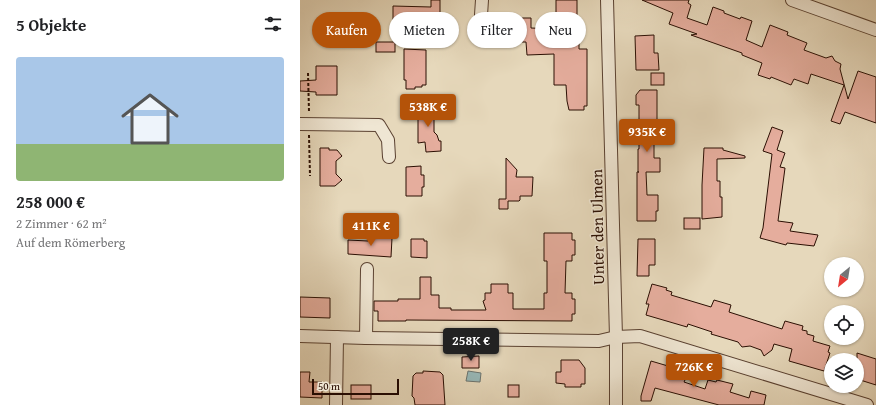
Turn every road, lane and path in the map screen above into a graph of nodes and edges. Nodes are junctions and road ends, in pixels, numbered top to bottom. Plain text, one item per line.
1 (482, 0) edge
2 (607, 0) edge
3 (792, 0) edge
4 (481, 12) edge
5 (876, 30) edge
6 (308, 73) dead end
7 (305, 124) edge
8 (389, 157) dead end
9 (310, 176) dead end
10 (367, 269) dead end
11 (300, 336) edge
12 (337, 337) junction
13 (616, 337) junction
14 (366, 338) junction
15 (336, 405) edge
16 (616, 405) edge
17 (867, 405) edge

1 - 4 street
2 - 13 street, Unter den Ulmen
3 - 5 street
6 - 7 path
7 - 8 street
7 - 9 path
10 - 14 street
11 - 12 street
12 - 14 street
12 - 15 street
13 - 14 street
13 - 16 street, Unter den Ulmen
13 - 17 street

